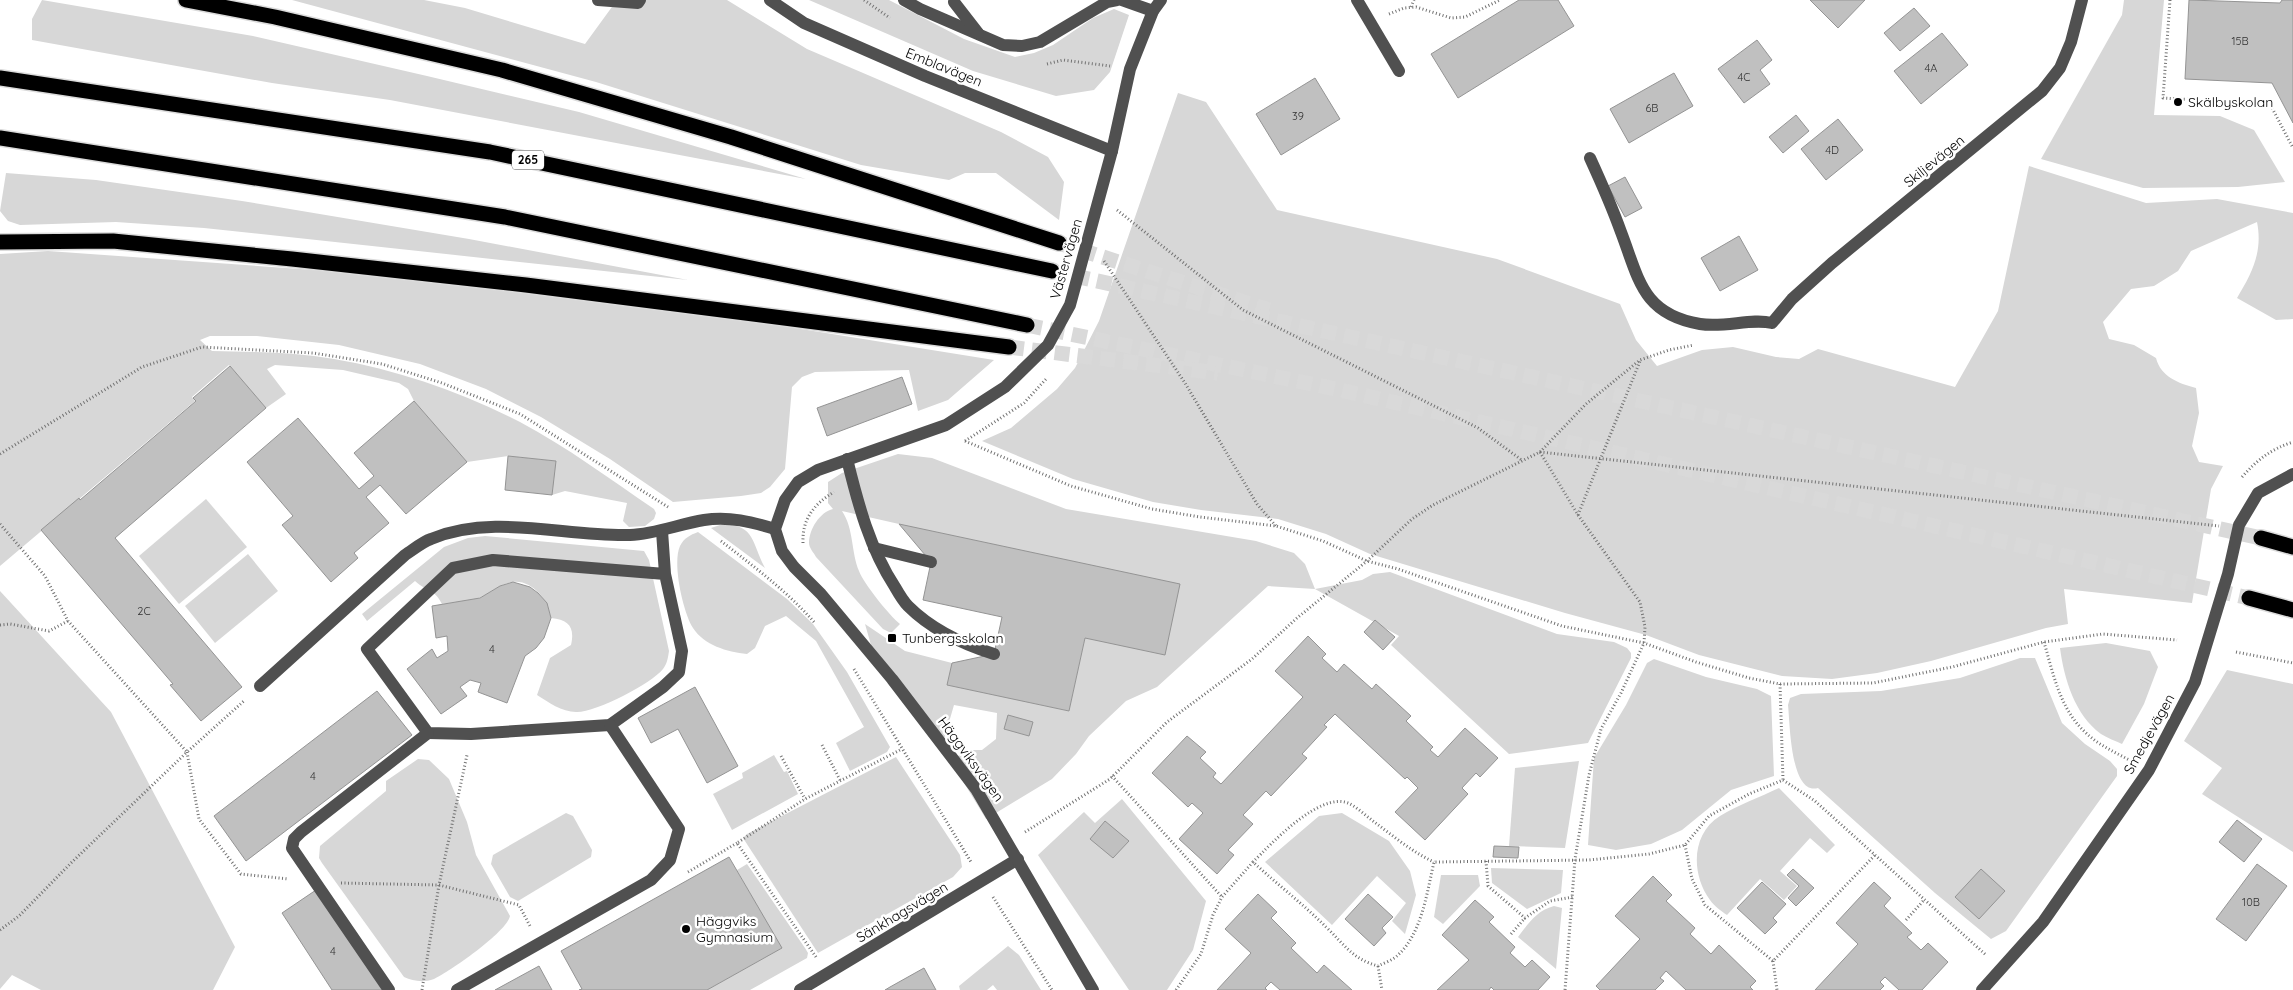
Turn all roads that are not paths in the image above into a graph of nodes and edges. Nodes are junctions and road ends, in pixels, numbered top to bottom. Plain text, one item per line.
1 (186, 0) edge
2 (598, 0) edge
3 (640, 0) edge
4 (770, 0) edge
5 (904, 0) edge
6 (1117, 0) edge
7 (1122, 0) edge
8 (1161, 0) edge
9 (1357, 0) edge
10 (2082, 0) edge
11 (954, 2) dead end
12 (1153, 11) junction
13 (980, 35) junction
14 (1399, 71) dead end
15 (0, 78) edge
16 (0, 138) edge
17 (1112, 151) junction
18 (1590, 158) dead end
19 (0, 242) edge
20 (1059, 243) tunnel mouth
21 (1052, 271) tunnel mouth
22 (1027, 325) tunnel mouth
23 (1009, 347) tunnel mouth
24 (846, 459) junction
25 (2293, 474) edge
26 (775, 529) junction
27 (662, 531) junction
28 (2260, 538) tunnel mouth
29 (2293, 547) edge
30 (874, 548) junction
31 (931, 562) dead end
32 (665, 574) junction
33 (2249, 598) tunnel mouth
34 (2293, 610) edge
35 (994, 654) dead end
36 (260, 686) road end
37 (610, 725) junction
38 (428, 733) junction
39 (1018, 859) junction
40 (389, 990) edge
41 (457, 990) edge
42 (800, 990) edge
43 (1093, 990) edge
44 (1982, 990) edge

1 - 20 highway
2 - 3 street
4 - 17 street, Emblavägen
5 - 13 street
6 - 13 street
7 - 12 street
8 - 12 street, Västervägen
9 - 14 street
10 - 18 street, Skiljevägen
11 - 13 street
12 - 17 street, Västervägen
15 - 21 highway, 265
16 - 22 highway
17 - 24 street, Västervägen
19 - 23 highway
24 - 26 street, Västervägen
24 - 30 street
25 - 44 street, Smedjevägen
26 - 27 street
26 - 39 street, Häggviksvägen
27 - 32 street
27 - 36 street
28 - 29 highway
30 - 31 street
30 - 35 street
32 - 37 street
32 - 38 street
33 - 34 highway
37 - 38 street
37 - 41 street
38 - 40 street
39 - 42 street, Sänkhagsvägen
39 - 43 street, Häggviksvägen

